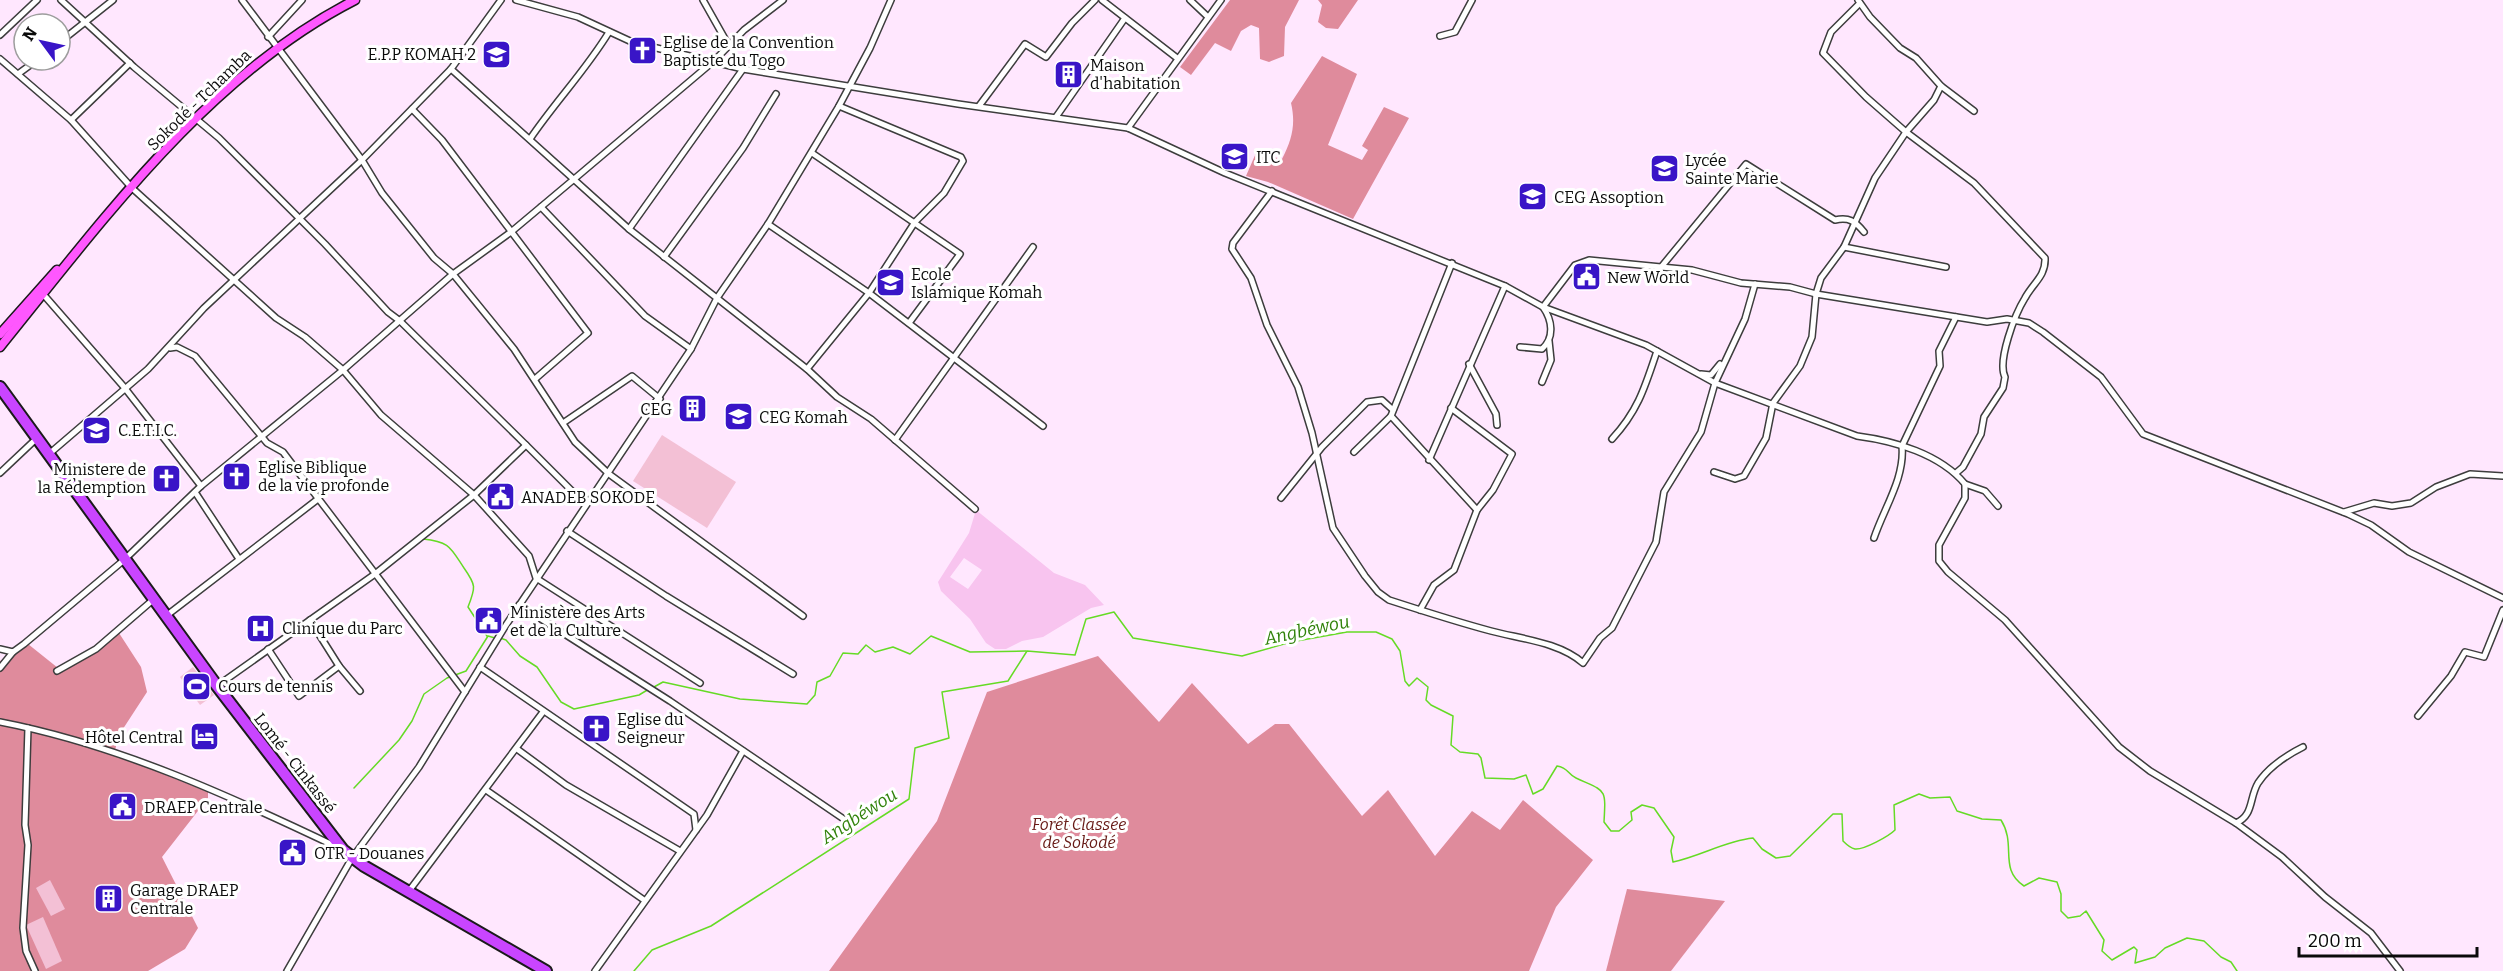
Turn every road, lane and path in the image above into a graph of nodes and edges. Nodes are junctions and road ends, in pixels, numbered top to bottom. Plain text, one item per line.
1 (37, 0) edge
2 (61, 0) edge
3 (114, 0) edge
4 (242, 0) edge
5 (302, 0) edge
6 (355, 0) edge
7 (501, 0) edge
8 (516, 0) edge
9 (703, 0) edge
10 (783, 0) edge
11 (891, 0) edge
12 (1095, 0) edge
13 (1102, 0) edge
14 (1190, 0) edge
15 (1221, 0) edge
16 (1469, 1) edge
17 (1859, 2) edge
18 (1208, 17) junction
19 (1125, 18) junction
20 (86, 22) junction
21 (609, 32) junction
22 (72, 33) edge
23 (0, 35) edge
24 (1440, 36) dead end
25 (268, 37) junction
26 (729, 46) junction
27 (276, 48) junction
28 (1176, 58) junction
29 (0, 59) edge
30 (715, 60) junction
31 (130, 63) junction
32 (451, 69) junction
33 (743, 69) junction
34 (21, 72) edge
35 (18, 74) junction
36 (1941, 86) junction
37 (849, 87) junction
38 (776, 94) dead end
39 (839, 106) junction
40 (979, 106) junction
41 (412, 109) junction
42 (1974, 111) dead end
43 (1056, 117) junction
44 (71, 120) junction
45 (195, 120) junction
46 (1128, 128) junction
47 (1906, 132) junction
48 (530, 139) junction
49 (812, 153) junction
50 (362, 160) junction
51 (573, 180) junction
52 (132, 188) junction
53 (1272, 191) junction
54 (541, 207) junction
55 (300, 219) junction
56 (915, 222) junction
57 (1856, 222) junction
58 (768, 224) junction
59 (629, 229) junction
60 (511, 232) junction
61 (1864, 232) dead end
62 (83, 244) junction
63 (1844, 247) junction
64 (1033, 248) dead end
65 (664, 257) junction
66 (1452, 263) junction
67 (1662, 267) junction
68 (1946, 267) dead end
69 (453, 274) junction
70 (234, 281) junction
71 (1755, 284) junction
72 (1504, 286) junction
73 (869, 292) junction
74 (43, 294) junction
75 (1816, 294) junction
76 (717, 298) junction
77 (1543, 307) junction
78 (1956, 317) junction
79 (2014, 320) junction
80 (400, 321) junction
81 (909, 323) junction
82 (0, 334) edge
83 (1549, 339) junction
84 (0, 347) edge
85 (1520, 347) dead end
86 (170, 348) junction
87 (691, 349) junction
88 (1658, 351) junction
89 (1730, 351) junction
90 (954, 358) junction
91 (1469, 364) junction
92 (807, 369) junction
93 (343, 370) junction
94 (1697, 374) junction
95 (535, 379) junction
96 (1542, 382) dead end
97 (1715, 383) junction
98 (0, 387) edge
99 (124, 387) junction
100 (660, 399) junction
101 (1773, 403) junction
102 (1451, 408) junction
103 (1392, 413) junction
104 (562, 423) junction
105 (1497, 425) dead end
106 (1043, 426) dead end
107 (262, 437) junction
108 (36, 439) junction
109 (1612, 439) dead end
110 (895, 440) junction
111 (526, 445) junction
112 (1902, 446) junction
113 (1354, 452) dead end
114 (47, 455) junction
115 (1316, 455) junction
116 (1429, 460) junction
117 (1713, 472) dead end
118 (0, 473) edge
119 (1956, 473) junction
120 (609, 474) junction
121 (2503, 476) edge
122 (1965, 484) junction
123 (201, 486) junction
124 (195, 492) junction
125 (474, 495) junction
126 (1281, 498) dead end
127 (318, 499) junction
128 (585, 504) junction
129 (1998, 507) dead end
130 (975, 508) dead end
131 (1477, 510) junction
132 (2342, 512) junction
133 (567, 531) junction
134 (1874, 538) dead end
135 (239, 559) junction
136 (124, 560) junction
137 (375, 574) junction
138 (536, 578) junction
139 (2503, 598) edge
140 (153, 599) junction
141 (519, 605) junction
142 (1420, 610) junction
143 (2503, 610) edge
144 (166, 616) junction
145 (803, 616) dead end
146 (310, 620) junction
147 (0, 649) edge
148 (268, 650) junction
149 (13, 652) junction
150 (339, 666) junction
151 (480, 667) junction
152 (0, 668) edge
153 (57, 671) dead end
154 (793, 674) dead end
155 (700, 683) dead end
156 (217, 686) junction
157 (360, 691) dead end
158 (465, 692) junction
159 (543, 712) junction
160 (2418, 716) dead end
161 (0, 722) edge
162 (28, 728) junction
163 (2302, 747) dead end
164 (517, 748) junction
165 (743, 751) junction
166 (486, 790) junction
167 (694, 814) junction
168 (706, 815) junction
169 (2236, 823) junction
170 (851, 824) dead end
171 (696, 830) junction
172 (343, 850) junction
173 (680, 851) junction
174 (352, 858) junction
175 (409, 892) junction
176 (645, 900) junction
177 (35, 971) edge
178 (287, 971) edge
179 (546, 971) edge
180 (595, 971) edge
181 (2400, 971) edge

1 - 23 street
2 - 20 street
3 - 20 street
4 - 25 street
5 - 25 street
6 - 27 main road, Sokodé - Tchamba
7 - 32 street
8 - 21 street
9 - 26 street
10 - 26 street
11 - 37 street
12 - 40 street
13 - 19 street
14 - 18 street
15 - 18 street
16 - 24 street
17 - 36 street
17 - 47 street
18 - 28 street
19 - 28 street
19 - 43 street
20 - 22 street
20 - 31 street
21 - 30 street
21 - 48 street
25 - 27 street
26 - 30 street
27 - 45 main road, Sokodé - Tchamba
27 - 50 street
28 - 46 street
29 - 35 street
30 - 33 street
30 - 51 street
31 - 44 street
31 - 45 street
32 - 41 street
32 - 48 street
33 - 37 street
33 - 59 street
34 - 35 street
35 - 44 street
36 - 42 street
36 - 47 street
37 - 39 street
37 - 40 street
38 - 65 street
39 - 49 street
39 - 56 street
40 - 43 street
41 - 50 street
41 - 60 street
43 - 46 street
44 - 52 street
45 - 52 main road, Sokodé - Tchamba
45 - 55 street
46 - 53 street
47 - 57 street
47 - 79 street
48 - 51 street
49 - 56 street
49 - 58 street
50 - 55 street
50 - 69 street
51 - 54 street
51 - 59 street
52 - 62 main road, Sokodé - Tchamba
52 - 70 street
53 - 66 street
53 - 115 street
54 - 60 street
54 - 87 street
55 - 70 street
55 - 80 street
56 - 73 street
56 - 81 street
57 - 61 street
57 - 63 street
57 - 67 street
58 - 73 street
58 - 76 street
59 - 65 street
60 - 69 street
60 - 95 street
62 - 74 main road, Sokodé - Tchamba
62 - 82 main road, Sokodé - Tchamba
63 - 68 street
63 - 75 street
64 - 90 street
65 - 76 street
66 - 72 street
66 - 103 street
67 - 71 street
67 - 77 street
69 - 80 street
69 - 95 street
70 - 86 street
70 - 93 street
71 - 75 street
71 - 89 street
72 - 77 street
72 - 91 street
73 - 81 street
73 - 92 street
74 - 84 main road, Sokodé - Tchamba
74 - 99 street
75 - 78 street
75 - 101 street
76 - 87 street
76 - 92 street
77 - 83 street
77 - 88 street
78 - 79 street
78 - 112 street
79 - 119 street
79 - 132 street
80 - 93 street
80 - 111 street
81 - 90 street
83 - 85 street
83 - 96 street
86 - 99 street
86 - 107 street
87 - 100 street
88 - 94 street
88 - 109 street
89 - 94 street
89 - 97 street
90 - 106 street
90 - 110 street
91 - 102 street
91 - 105 street
92 - 110 street
93 - 107 street
93 - 125 street
94 - 97 street
95 - 104 street
97 - 101 street
97 - 142 street
98 - 108 highway, Lomé - Cinkassé
99 - 114 street
99 - 123 street
100 - 104 street
100 - 120 street
101 - 112 street
101 - 117 street
102 - 116 street
102 - 131 street
103 - 113 street
103 - 115 street
103 - 116 street
104 - 120 street
107 - 123 street
107 - 127 street
108 - 114 highway, Lomé - Cinkassé
108 - 118 street
110 - 130 street
111 - 125 street
111 - 128 street
112 - 119 street
112 - 134 street
114 - 136 highway, Lomé - Cinkassé
115 - 126 street
115 - 142 street
116 - 131 street
119 - 122 street
120 - 128 street
120 - 145 street
121 - 132 street
122 - 129 street
122 - 169 street
123 - 124 street
124 - 135 street
124 - 136 street
125 - 137 street
125 - 138 street
127 - 135 street
127 - 137 street
128 - 133 street
131 - 142 street
132 - 139 street
133 - 138 street
133 - 154 street
135 - 144 street
136 - 140 highway, Lomé - Cinkassé
136 - 149 street
137 - 146 street
137 - 158 street
138 - 141 street
138 - 155 street
140 - 144 highway, Lomé - Cinkassé
140 - 153 street
141 - 151 street
141 - 165 street
143 - 160 street
144 - 156 highway, Lomé - Cinkassé
146 - 148 street
146 - 150 street
147 - 149 street
148 - 150 street
148 - 156 street
149 - 152 street
150 - 157 street
151 - 158 street
151 - 159 street
156 - 172 highway, Lomé - Cinkassé
158 - 174 street
159 - 164 street
159 - 167 street
161 - 162 street
162 - 172 street
162 - 177 street
163 - 169 street
164 - 166 street
164 - 173 street
165 - 168 street
165 - 170 street
166 - 175 street
166 - 176 street
167 - 168 street
167 - 171 street
168 - 171 street
169 - 181 street
171 - 173 street
172 - 174 highway, Lomé - Cinkassé
173 - 176 street
174 - 175 highway, Lomé - Cinkassé
174 - 178 street
175 - 179 highway, Lomé - Cinkassé
176 - 180 street

